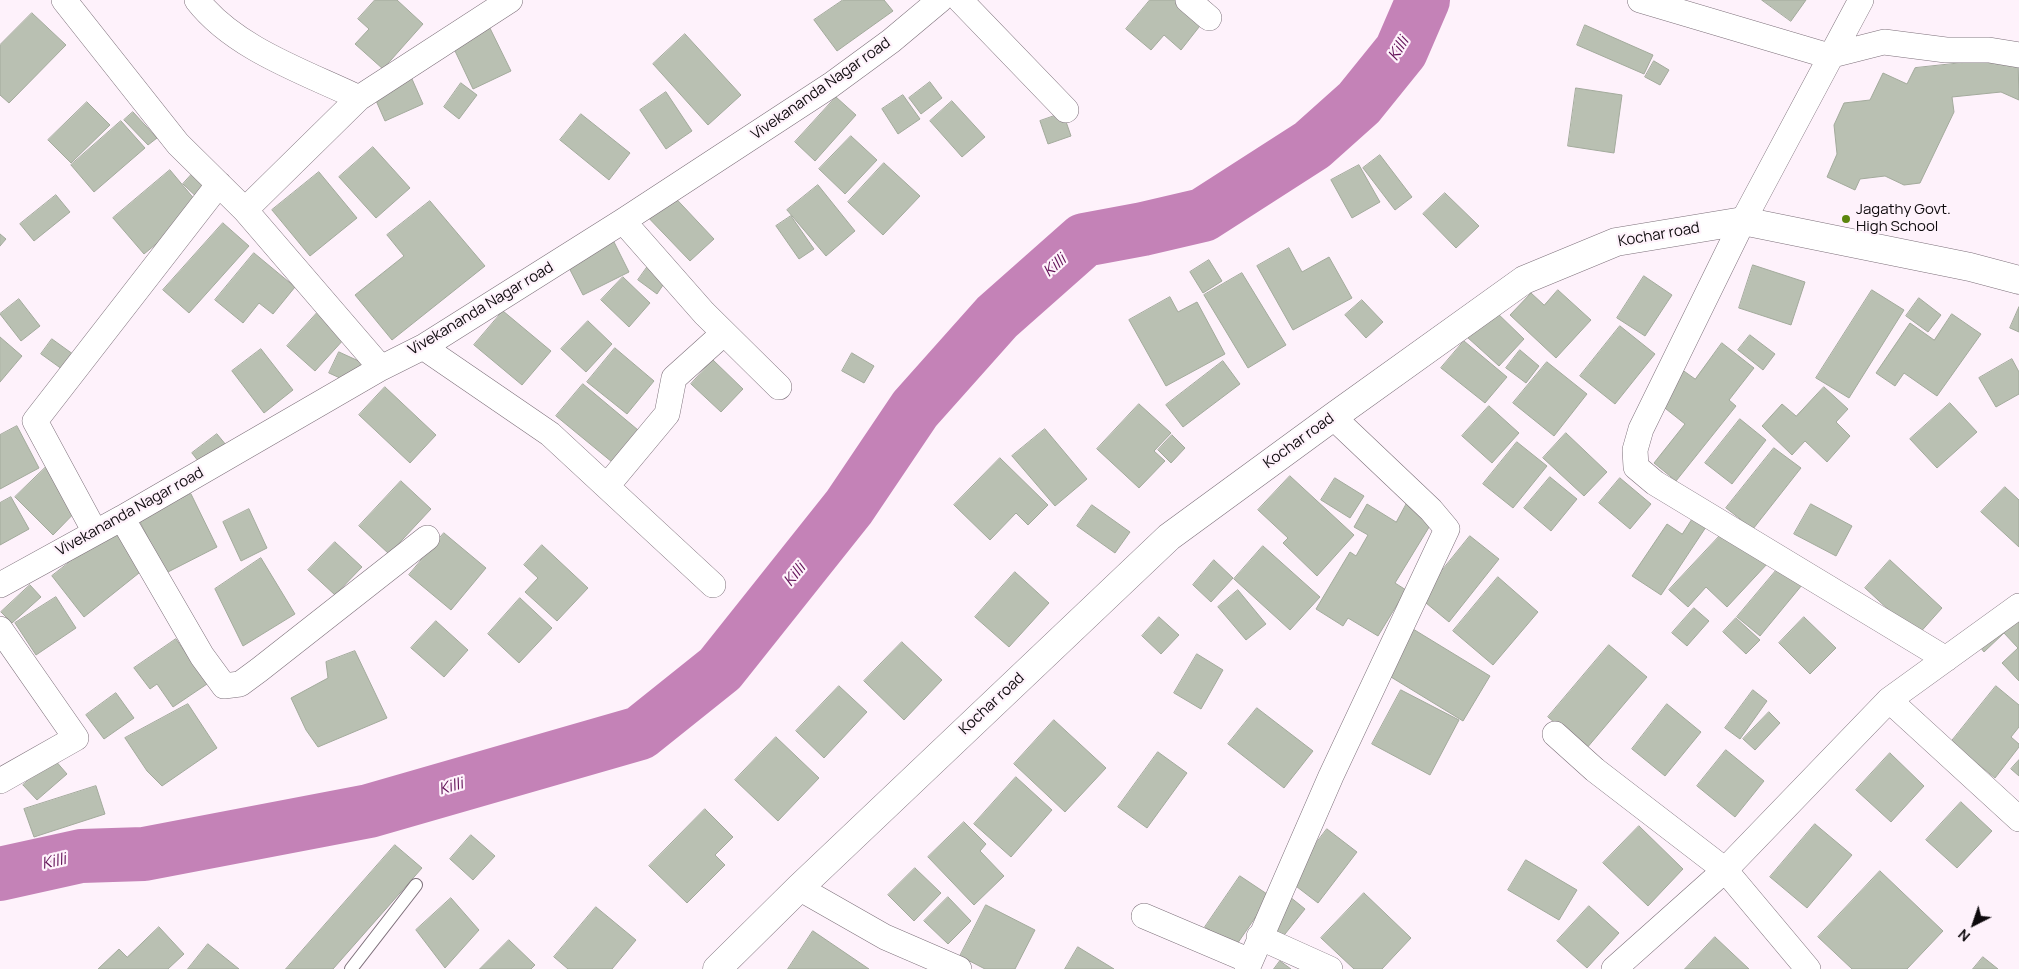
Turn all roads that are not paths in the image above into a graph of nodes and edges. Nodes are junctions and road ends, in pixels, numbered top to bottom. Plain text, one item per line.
1 (64, 0) edge
2 (197, 0) edge
3 (510, 0) edge
4 (940, 0) edge
5 (960, 0) edge
6 (1188, 0) edge
7 (1640, 0) edge
8 (1861, 0) edge
9 (1209, 18) dead end
10 (2019, 55) edge
11 (1829, 56) junction
12 (360, 98) junction
13 (1066, 110) dead end
14 (219, 184) junction
15 (245, 210) junction
16 (623, 221) junction
17 (1743, 221) junction
18 (2019, 280) edge
19 (724, 333) junction
20 (423, 347) junction
21 (381, 368) junction
22 (779, 387) dead end
23 (1333, 417) junction
24 (607, 486) junction
25 (122, 518) junction
26 (95, 532) junction
27 (427, 538) dead end
28 (0, 585) edge
29 (713, 585) dead end
30 (2019, 606) edge
31 (0, 629) edge
32 (1946, 659) junction
33 (1889, 700) junction
34 (1555, 734) dead end
35 (0, 781) edge
36 (2019, 819) edge
37 (1725, 870) junction
38 (416, 885) dead end
39 (799, 888) junction
40 (1144, 916) dead end
41 (1259, 937) junction
42 (1249, 965) edge
43 (351, 969) edge
44 (717, 969) edge
45 (959, 969) edge
46 (1330, 969) edge
47 (1614, 969) edge
48 (1808, 969) edge

1 - 14 street
2 - 12 street
3 - 12 street
4 - 16 street, Vivekananda Nagar road
5 - 13 street
6 - 9 street
7 - 11 street
8 - 11 street
10 - 11 street
11 - 17 street
12 - 15 street
14 - 15 street
14 - 26 street
15 - 21 street
16 - 19 street
16 - 20 street, Vivekananda Nagar road
17 - 18 street, Kochar road
17 - 23 street, Kochar road
17 - 32 street
19 - 22 street
19 - 24 street
20 - 21 street, Vivekananda Nagar road
20 - 24 street
21 - 25 street, Vivekananda Nagar road
23 - 39 street, Kochar road
23 - 41 street
24 - 29 street
25 - 26 street, Vivekananda Nagar road
25 - 27 street
26 - 28 street, Vivekananda Nagar road
30 - 32 street
31 - 35 street
32 - 33 street
33 - 36 street
33 - 37 street
34 - 37 street
37 - 47 street
37 - 48 street
38 - 43 lane
39 - 44 street, Kochar road
39 - 45 street
40 - 42 street
41 - 42 street
41 - 46 street

